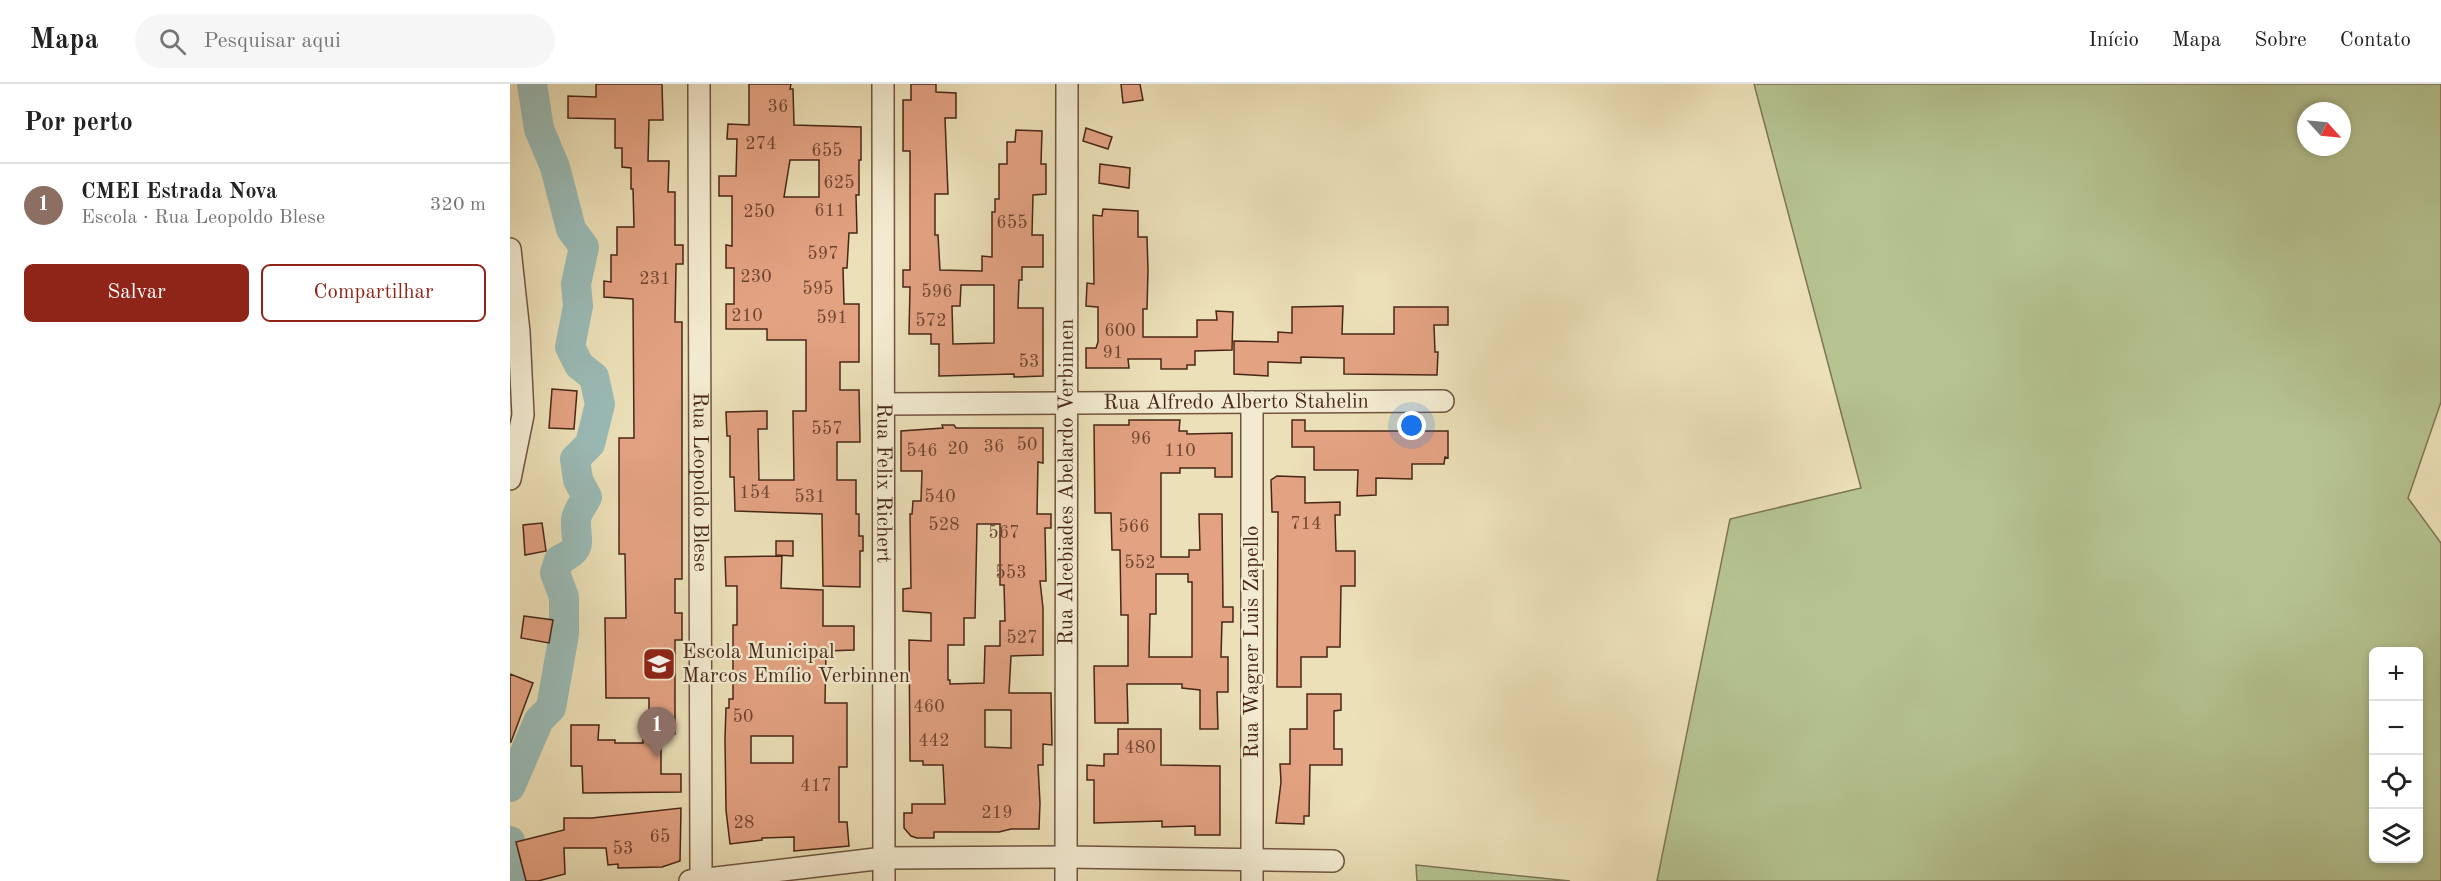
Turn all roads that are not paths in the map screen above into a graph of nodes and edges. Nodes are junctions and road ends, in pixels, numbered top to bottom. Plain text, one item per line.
1 (699, 84) edge
2 (883, 84) edge
3 (1067, 84) edge
4 (510, 249) edge
5 (1443, 401) dead end
6 (1252, 402) junction
7 (885, 404) junction
8 (1066, 404) junction
9 (511, 469) edge
10 (1066, 857) junction
11 (884, 858) junction
12 (1333, 861) dead end
13 (1252, 871) edge
14 (696, 880) edge
15 (884, 881) edge
16 (1066, 881) edge

1 - 14 street, Rua Leopoldo Blese
2 - 7 street, Rua Felix Richert
3 - 8 street, Rua Alcebiades Abelardo Verbinnen
4 - 9 street
5 - 6 street, Rua Alfredo Alberto Stahelin
6 - 8 street, Rua Alfredo Alberto Stahelin
6 - 13 street, Rua Wagner Luis Zapello
7 - 8 street, Rua Alfredo Alberto Stahelin
7 - 11 street, Rua Felix Richert
8 - 10 street, Rua Alcebiades Abelardo Verbinnen
10 - 11 street
10 - 13 street
10 - 16 street, Rua Alcebiades Abelardo Verbinnen
11 - 14 street
11 - 15 street, Rua Felix Richert
12 - 13 street

